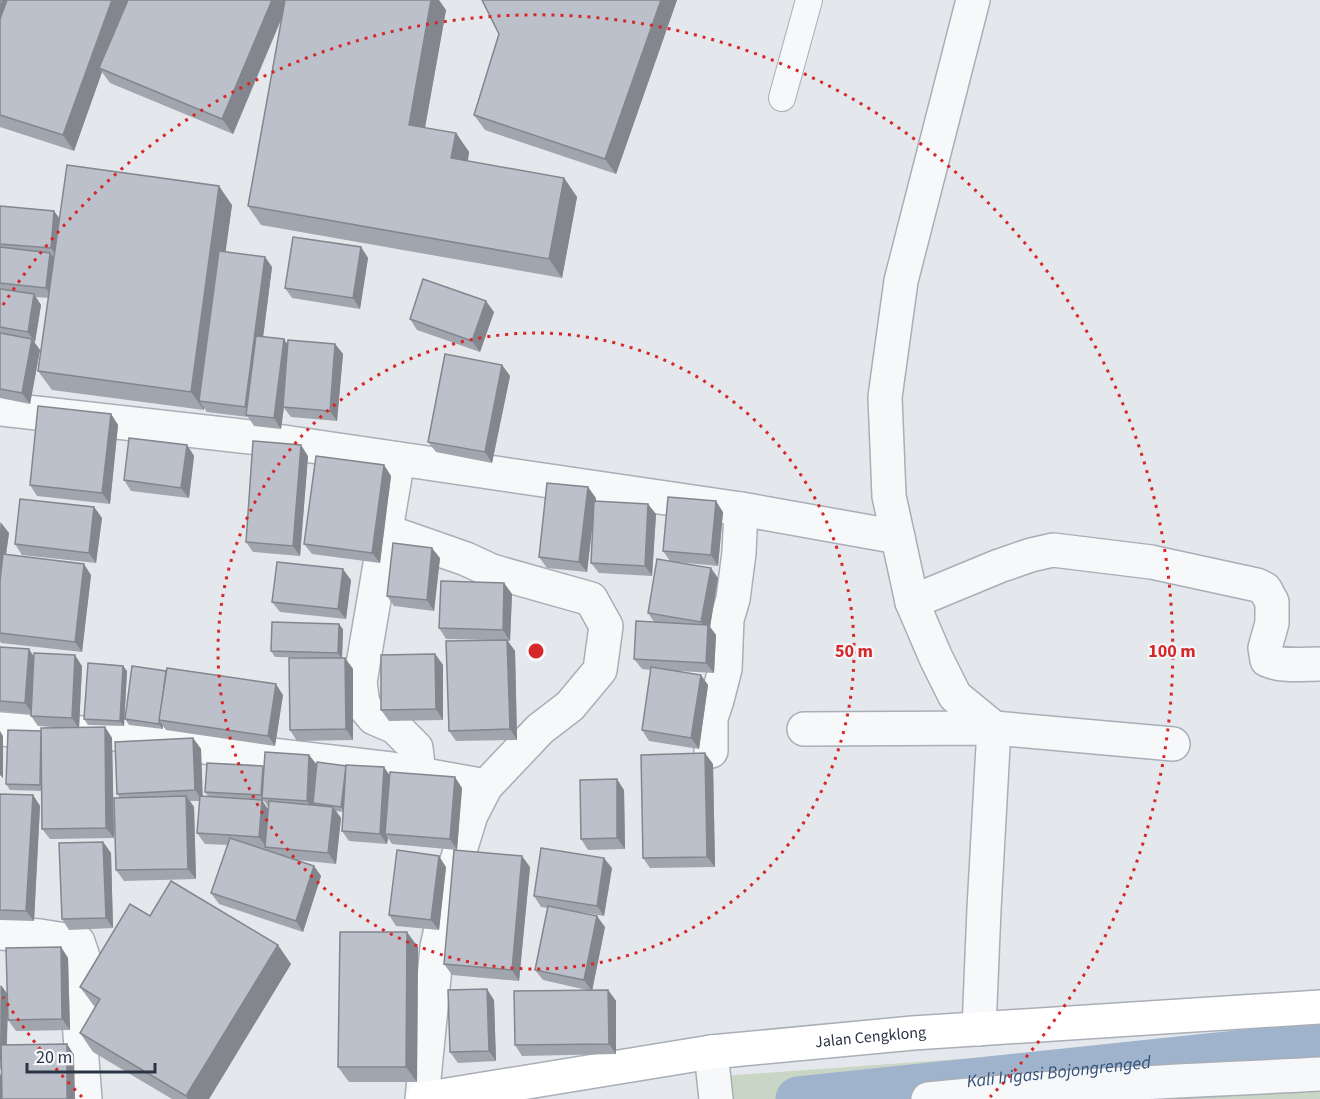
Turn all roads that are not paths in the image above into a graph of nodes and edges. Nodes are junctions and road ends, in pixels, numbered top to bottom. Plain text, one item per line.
1 (809, 0) edge
2 (973, 0) edge
3 (782, 98) dead end
4 (0, 409) edge
5 (398, 459) junction
6 (741, 509) junction
7 (386, 531) junction
8 (897, 537) junction
9 (912, 602) junction
10 (1320, 664) edge
11 (994, 728) junction
12 (0, 729) edge
13 (804, 729) dead end
14 (1173, 744) dead end
15 (711, 751) dead end
16 (419, 774) junction
17 (486, 786) junction
18 (0, 933) edge
19 (1320, 1007) edge
20 (979, 1029) junction
21 (714, 1074) edge
22 (1320, 1074) edge
23 (503, 1092) edge
24 (86, 1099) edge
25 (422, 1099) edge
26 (928, 1099) edge

1 - 3 lane
2 - 8 street
4 - 5 street
5 - 6 street
5 - 7 street
6 - 8 street
6 - 15 street
7 - 16 street
7 - 17 street
8 - 9 street
9 - 10 street
9 - 11 street
11 - 13 street
11 - 14 street
11 - 20 street
12 - 16 street
16 - 17 street
17 - 25 street
18 - 24 street
19 - 20 main road, Jalan Cengklong
20 - 21 main road, Jalan Cengklong
21 - 23 main road, Jalan Cengklong
22 - 26 street
23 - 25 main road, Jalan Cengklong

